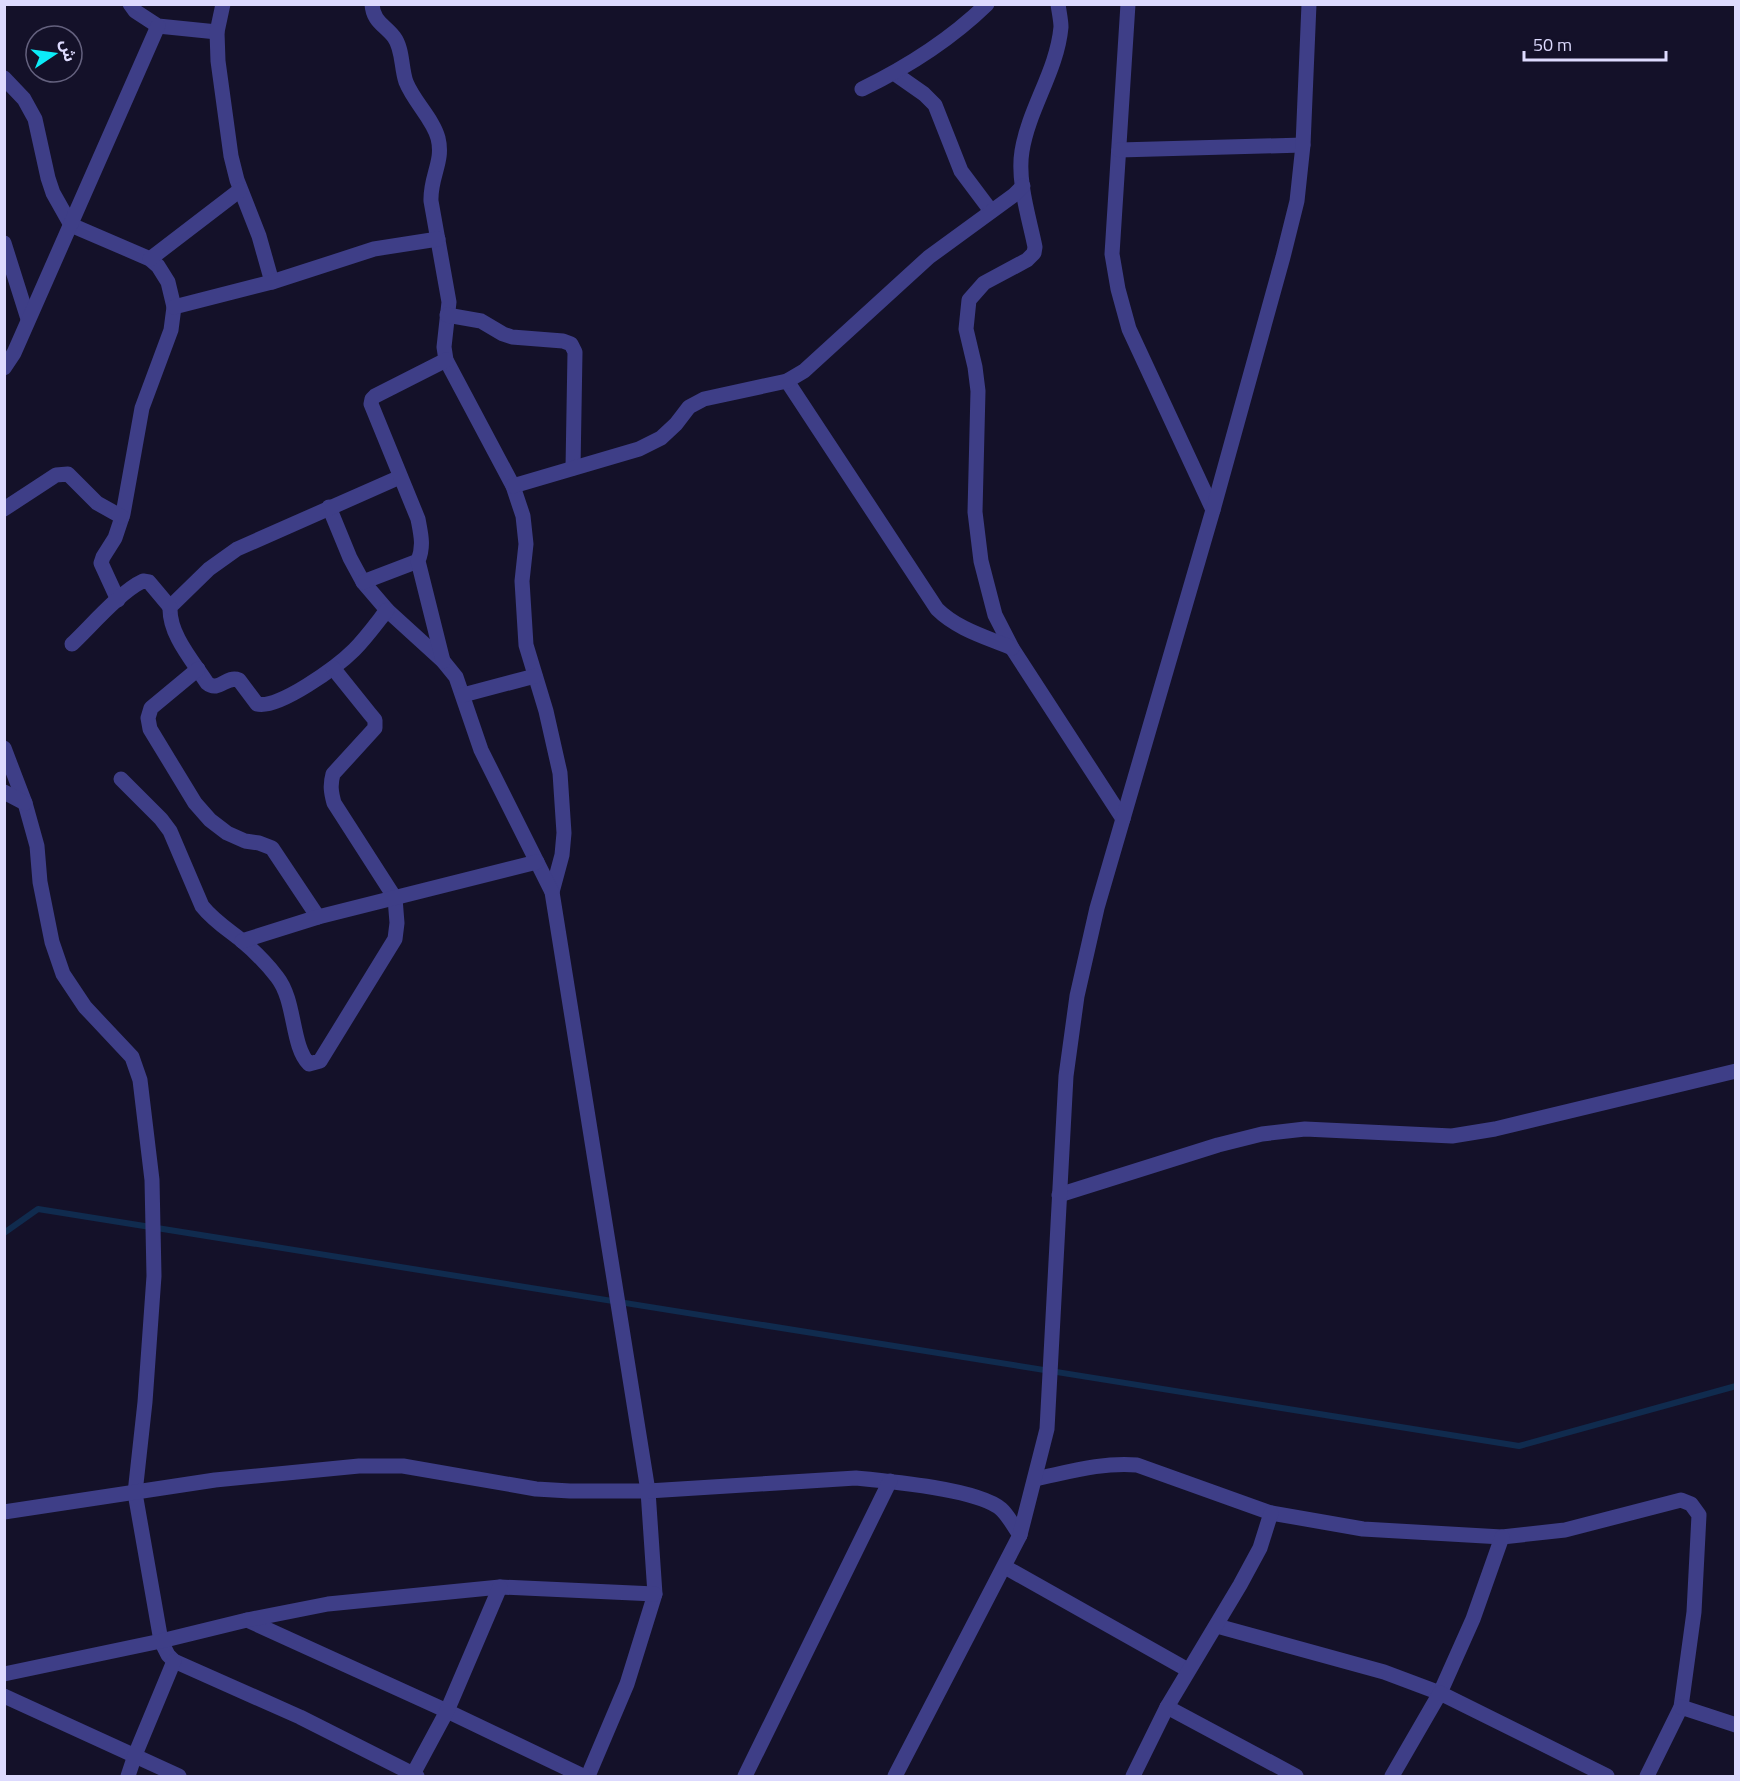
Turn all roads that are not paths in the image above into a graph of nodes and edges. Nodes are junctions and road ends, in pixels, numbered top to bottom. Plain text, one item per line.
1 (130, 4) edge
2 (223, 4) edge
3 (372, 4) edge
4 (987, 4) edge
5 (1058, 4) edge
6 (1128, 4) edge
7 (1309, 4) edge
8 (158, 26) junction
9 (217, 32) junction
10 (894, 73) junction
11 (4, 78) edge
12 (862, 89) dead end
13 (1303, 145) junction
14 (1119, 150) junction
15 (1023, 186) junction
16 (240, 190) junction
17 (991, 212) junction
18 (71, 225) junction
19 (438, 239) junction
20 (4, 243) edge
21 (150, 259) junction
22 (272, 282) junction
23 (174, 307) junction
24 (447, 315) junction
25 (28, 319) junction
26 (446, 360) junction
27 (4, 368) edge
28 (787, 381) junction
29 (573, 468) junction
30 (400, 477) junction
31 (513, 486) junction
32 (330, 507) junction
33 (4, 509) edge
34 (1213, 510) junction
35 (122, 518) junction
36 (418, 561) junction
37 (363, 582) junction
38 (118, 600) junction
39 (170, 607) junction
40 (387, 610) junction
41 (72, 644) dead end
42 (1012, 648) junction
43 (443, 661) junction
44 (333, 668) junction
45 (198, 669) junction
46 (535, 676) junction
47 (463, 695) junction
48 (4, 748) edge
49 (121, 779) dead end
50 (4, 792) edge
51 (25, 803) junction
52 (1123, 819) junction
53 (537, 862) junction
54 (552, 892) junction
55 (395, 898) junction
56 (318, 917) junction
57 (242, 941) junction
58 (1736, 1071) edge
59 (1059, 1195) junction
60 (1035, 1479) junction
61 (890, 1481) junction
62 (648, 1491) junction
63 (135, 1493) junction
64 (4, 1512) edge
65 (1271, 1513) junction
66 (1020, 1535) junction
67 (1502, 1537) junction
68 (1005, 1568) junction
69 (500, 1587) junction
70 (655, 1594) junction
71 (247, 1620) junction
72 (1217, 1626) junction
73 (161, 1641) junction
74 (174, 1661) junction
75 (1188, 1670) junction
76 (4, 1674) edge
77 (1440, 1693) junction
78 (4, 1696) edge
79 (1167, 1707) junction
80 (1681, 1707) junction
81 (447, 1711) junction
82 (1736, 1725) edge
83 (135, 1755) junction
84 (1275, 1772) edge
85 (128, 1776) edge
86 (179, 1776) edge
87 (414, 1776) edge
88 (583, 1776) edge
89 (588, 1776) edge
90 (745, 1776) edge
91 (895, 1776) edge
92 (1133, 1776) edge
93 (1296, 1776) edge
94 (1392, 1776) edge
95 (1608, 1776) edge
96 (1647, 1776) edge

1 - 8 street
2 - 9 street
3 - 19 street
4 - 10 street
5 - 15 street
6 - 14 street
7 - 13 street
8 - 9 street
8 - 18 street
9 - 16 street
10 - 12 street
10 - 17 street
11 - 18 street
13 - 14 street
13 - 34 street
14 - 34 street
15 - 17 street
15 - 42 street
16 - 21 street
16 - 22 street
17 - 28 street
18 - 21 street
18 - 25 street
19 - 22 street
19 - 24 street
20 - 25 street
21 - 23 street
22 - 23 street
23 - 35 street
24 - 26 street
24 - 29 street
25 - 27 street
26 - 30 street
26 - 31 street
28 - 29 street
28 - 42 street
29 - 31 street
30 - 32 street
30 - 36 street
31 - 46 street
32 - 37 street
32 - 39 street
33 - 35 street
34 - 52 street
35 - 38 street
36 - 37 street
36 - 43 street
37 - 40 street
38 - 39 street
38 - 41 street
39 - 45 street
40 - 43 street
40 - 44 street
42 - 52 street
43 - 47 street
44 - 45 street
44 - 55 street
45 - 56 street
46 - 47 street
46 - 54 street
47 - 53 street
48 - 51 street
49 - 57 street
50 - 51 street
51 - 63 street
52 - 59 street
53 - 54 street
53 - 55 street
54 - 62 street
55 - 56 street
55 - 57 street
56 - 57 street
58 - 59 street
59 - 60 street
60 - 65 street
60 - 66 street
61 - 62 street
61 - 66 street
61 - 90 street
62 - 63 street
62 - 70 street
63 - 64 street
63 - 73 street
65 - 67 street
65 - 72 street
66 - 68 street
67 - 77 street
67 - 80 street
68 - 75 street
68 - 91 street
69 - 70 street
69 - 71 street
69 - 81 street
70 - 89 street
71 - 73 street
71 - 81 street
72 - 75 street
72 - 77 street
73 - 74 street
73 - 76 street
74 - 83 street
74 - 87 street
75 - 79 street
77 - 94 street
77 - 95 street
78 - 83 street
79 - 84 street
79 - 92 street
80 - 82 street
80 - 96 street
81 - 87 street
81 - 88 street
83 - 85 street
83 - 86 street
84 - 93 street

